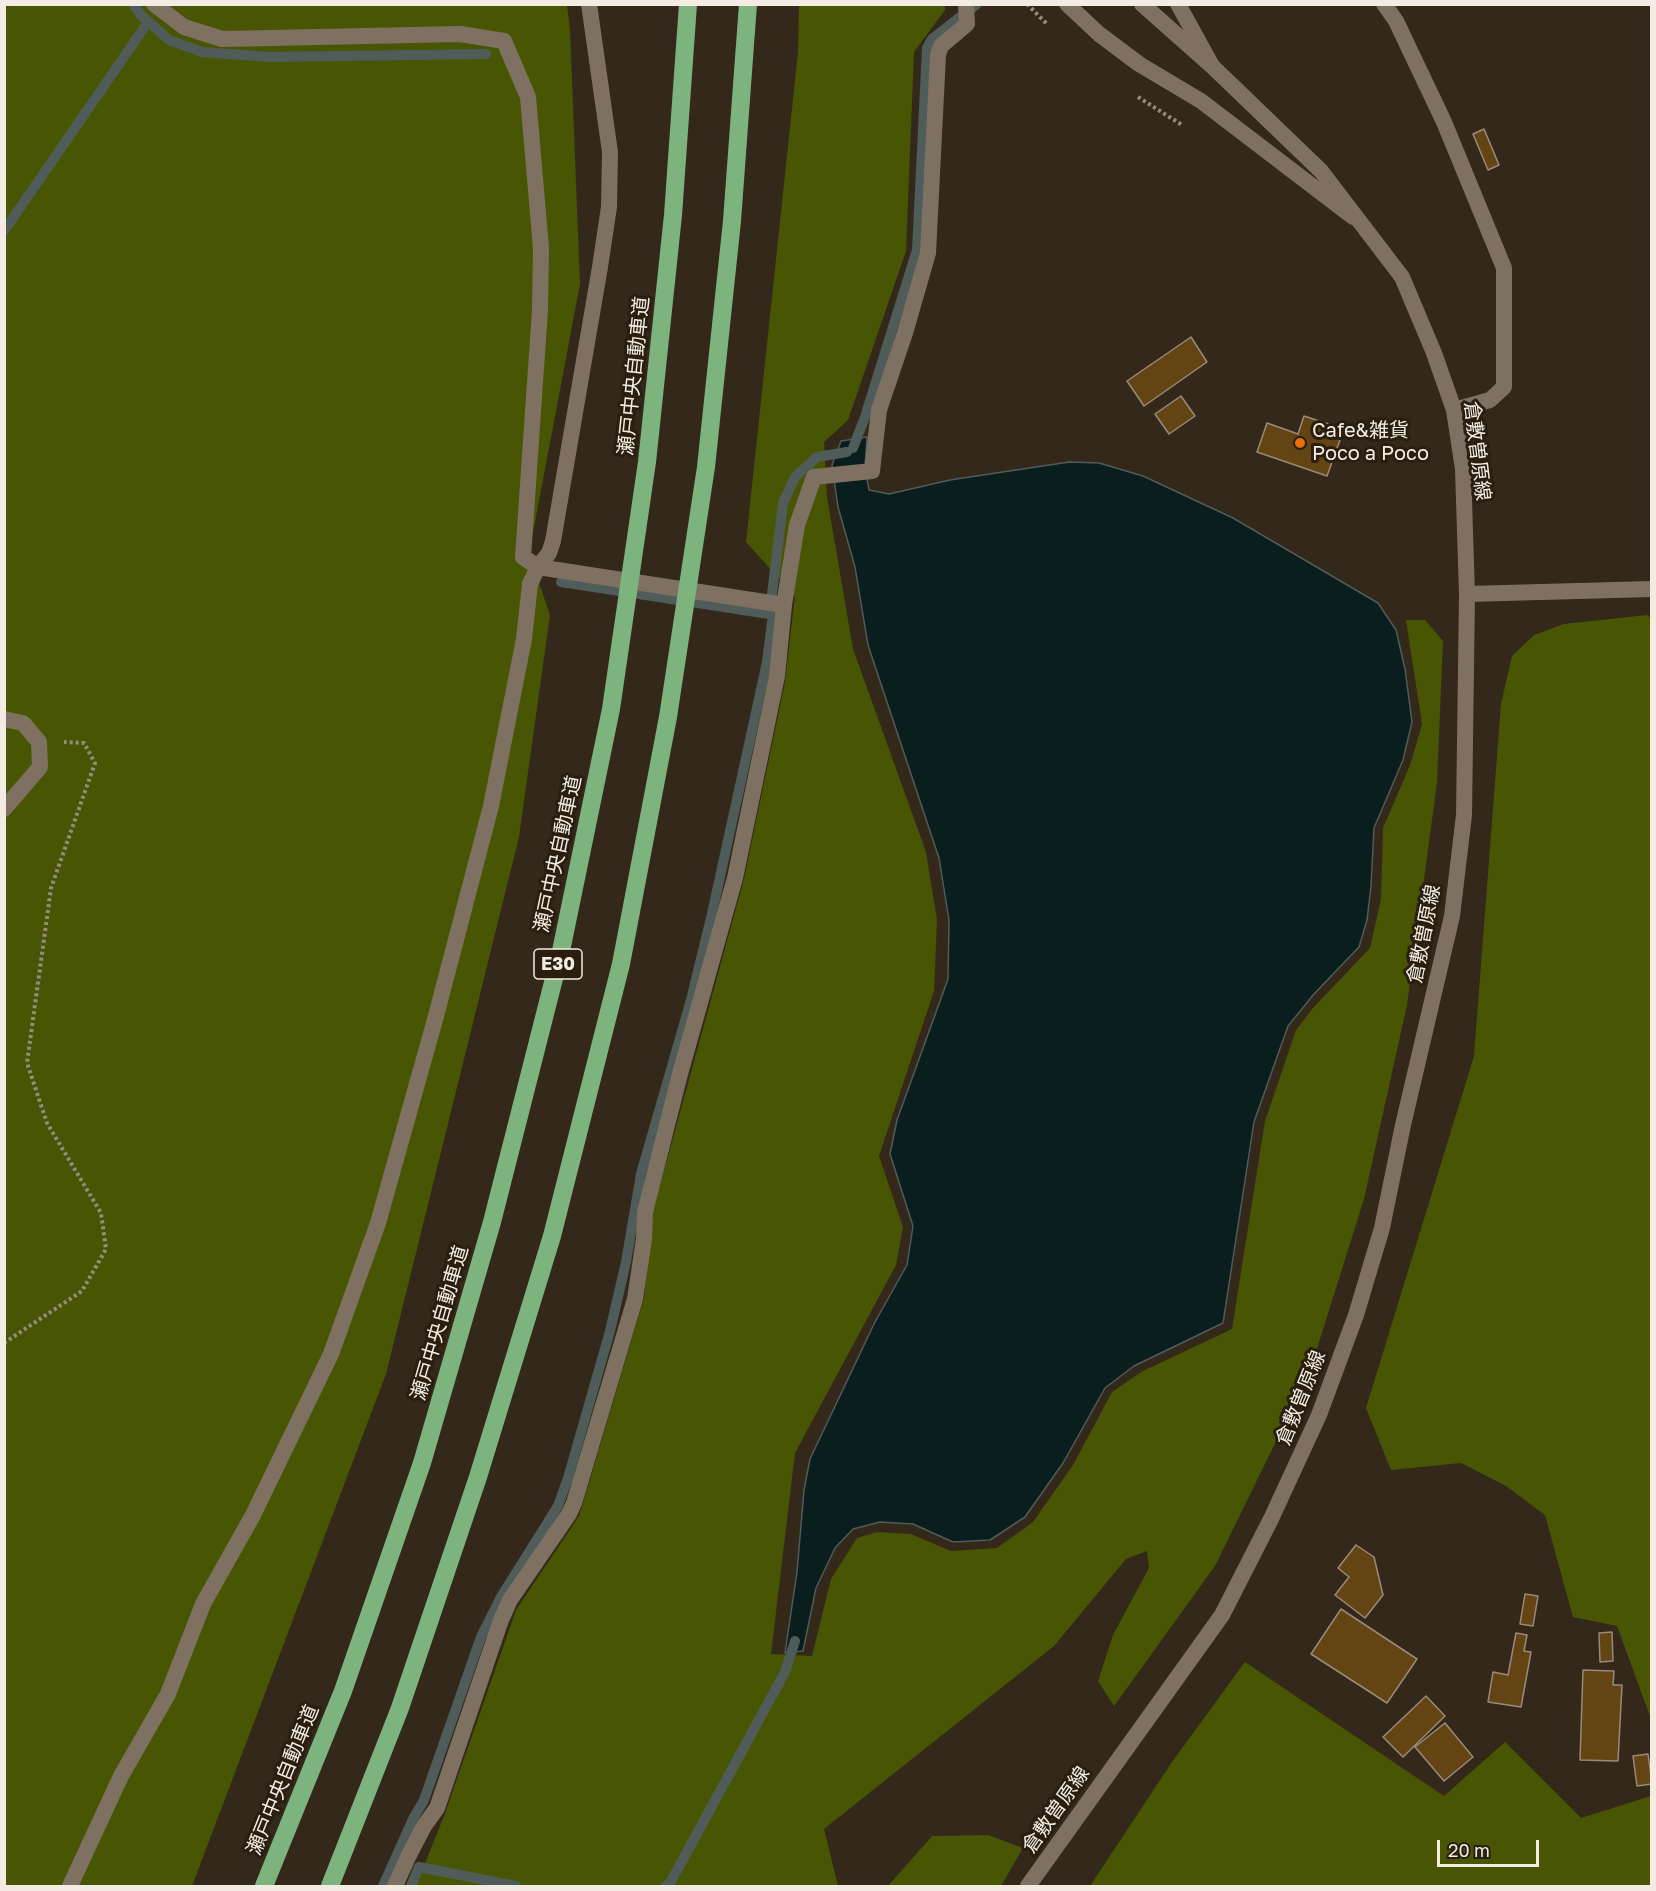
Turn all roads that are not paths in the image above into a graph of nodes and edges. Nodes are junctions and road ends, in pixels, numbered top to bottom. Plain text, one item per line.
1 (154, 4) edge
2 (589, 4) edge
3 (688, 4) edge
4 (748, 4) edge
5 (1067, 4) edge
6 (1142, 4) edge
7 (1178, 4) edge
8 (1384, 4) edge
9 (967, 11) edge
10 (1213, 67) junction
11 (1361, 223) junction
12 (1454, 410) junction
13 (538, 567) junction
14 (1652, 590) edge
15 (1467, 594) junction
16 (784, 605) junction
17 (4, 719) edge
18 (4, 809) edge
19 (70, 1887) edge
20 (264, 1887) edge
21 (330, 1887) edge
22 (395, 1887) edge
23 (1028, 1887) edge

1 - 13 street
2 - 13 street
3 - 20 highway, 瀬戸中央自動車道 / E30
4 - 21 highway
5 - 11 street
6 - 10 street, 倉敷曽原線
7 - 10 street
8 - 12 street
9 - 16 street
10 - 11 street, 倉敷曽原線
11 - 12 street, 倉敷曽原線
12 - 15 street, 倉敷曽原線
13 - 16 street
13 - 19 street
14 - 15 street
15 - 23 street, 倉敷曽原線
16 - 22 street
17 - 18 street

